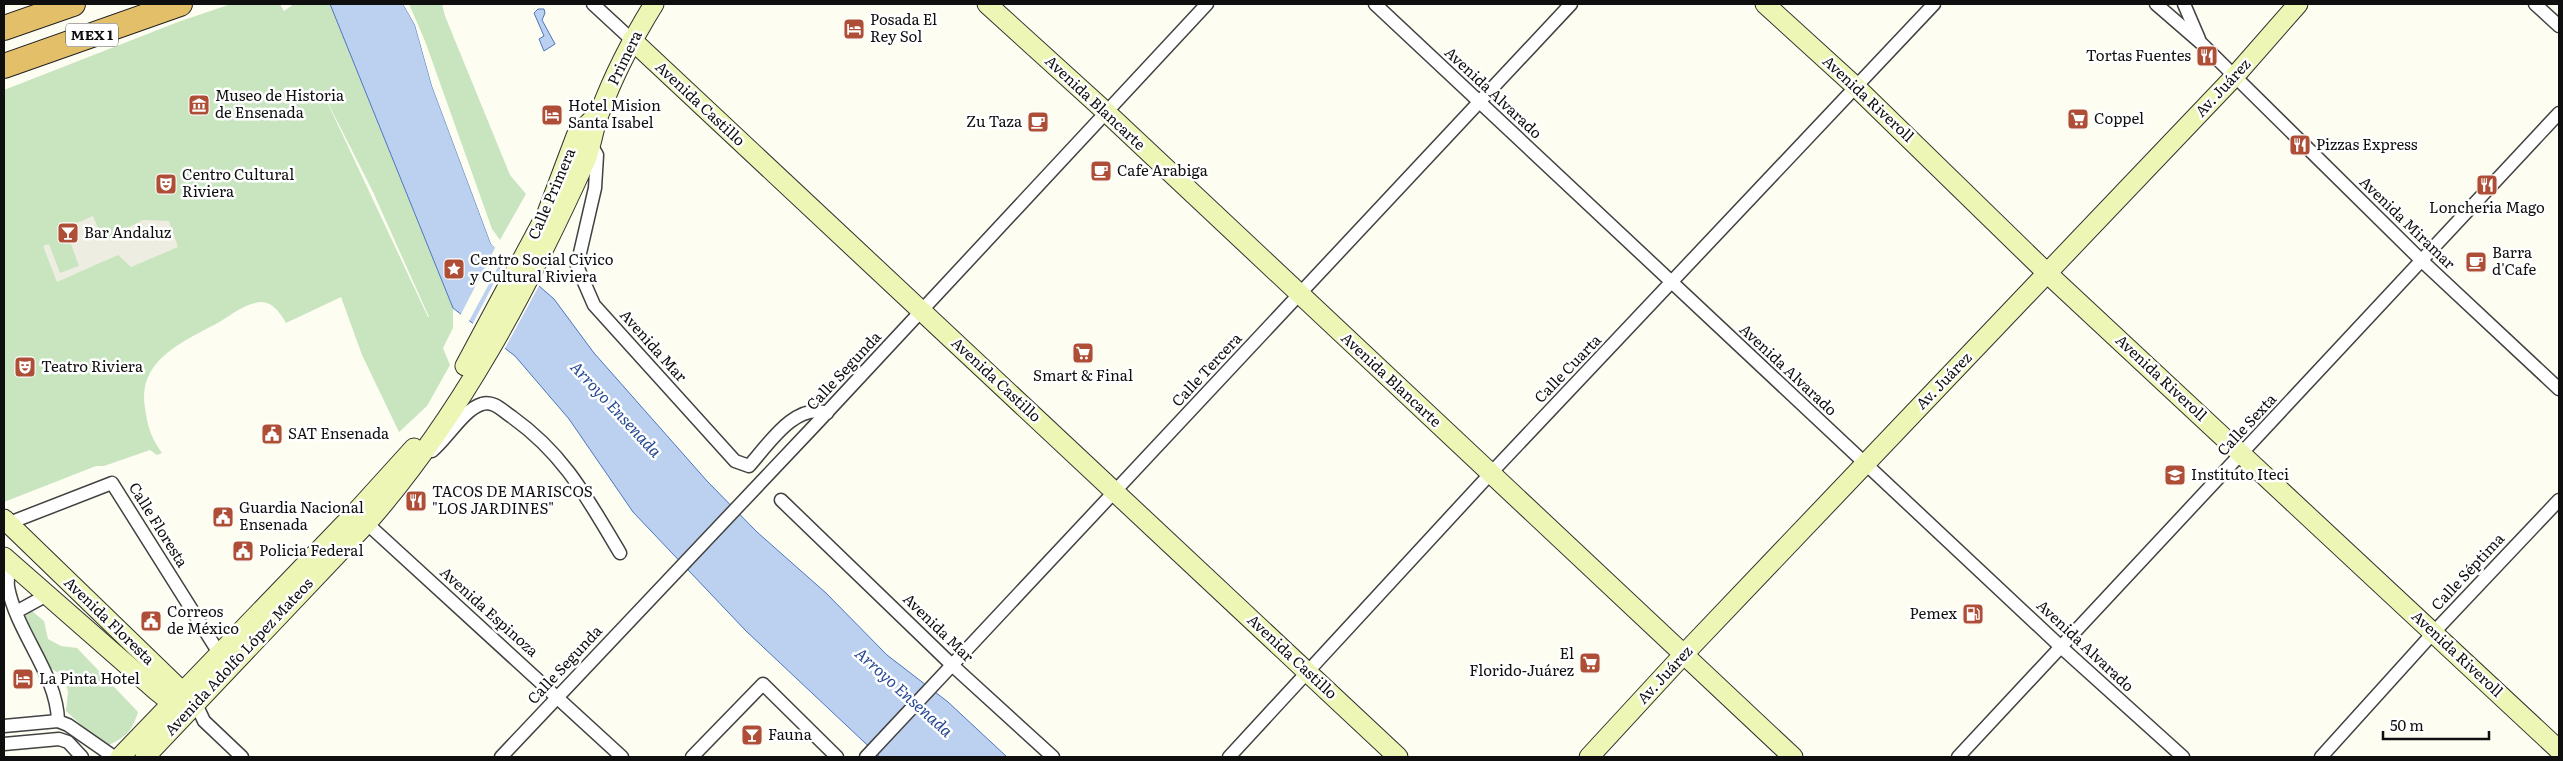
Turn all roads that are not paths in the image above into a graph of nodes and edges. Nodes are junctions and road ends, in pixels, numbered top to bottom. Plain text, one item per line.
1 (73, 4) edge
2 (180, 4) edge
3 (593, 4) edge
4 (654, 4) edge
5 (987, 4) edge
6 (1208, 4) edge
7 (1375, 4) edge
8 (1571, 4) edge
9 (1765, 4) edge
10 (1934, 4) edge
11 (2156, 4) edge
12 (2184, 4) edge
13 (2298, 4) edge
14 (2535, 4) edge
15 (2559, 26) edge
16 (4, 28) edge
17 (632, 40) junction
18 (2201, 43) junction
19 (4, 66) edge
20 (2234, 77) junction
21 (1855, 86) junction
22 (1479, 102) junction
23 (1106, 112) junction
24 (599, 113) joint
25 (2559, 114) edge
26 (584, 140) junction
27 (2422, 261) junction
28 (2047, 273) junction
29 (1672, 283) junction
30 (1300, 294) junction
31 (922, 311) junction
32 (2559, 389) edge
33 (827, 413) junction
34 (420, 449) junction
35 (2242, 454) junction
36 (1865, 464) junction
37 (1491, 473) junction
38 (1115, 491) junction
39 (781, 500) dead end
40 (2559, 500) edge
41 (361, 518) junction
42 (5, 523) edge
43 (620, 553) dead end
44 (7, 560) edge
45 (46, 595) junction
46 (16, 612) junction
47 (2434, 632) junction
48 (2061, 647) junction
49 (219, 653) junction
50 (1684, 654) junction
51 (952, 665) junction
52 (1308, 672) junction
53 (558, 697) junction
54 (184, 703) junction
55 (58, 721) junction
56 (4, 726) edge
57 (4, 744) edge
58 (2559, 750) edge
59 (82, 757) edge
60 (114, 757) edge
61 (120, 757) edge
62 (145, 757) edge
63 (242, 757) edge
64 (501, 757) edge
65 (622, 757) edge
66 (692, 757) edge
67 (837, 757) edge
68 (866, 757) edge
69 (1053, 757) edge
70 (1229, 757) edge
71 (1398, 757) edge
72 (1589, 757) edge
73 (1794, 757) edge
74 (1958, 757) edge
75 (2183, 757) edge
76 (2322, 757) edge

1 - 16 highway, MEX 1
2 - 19 highway, MEX 1
3 - 17 street, Avenida Castillo
4 - 17 main road, Primera
5 - 23 main road, Avenida Blancarte
6 - 23 street, Calle Segunda
7 - 22 street, Avenida Alvarado
8 - 22 street, Calle Tercera
9 - 21 main road, Avenida Riveroll
10 - 21 street, Calle Cuarta
11 - 18 street, Avenida Miramar
12 - 18 street
13 - 20 main road, Av. Juárez
14 - 15 street
17 - 24 main road, Primera
17 - 31 main road, Avenida Castillo
18 - 20 street, Avenida Miramar
20 - 27 street, Avenida Miramar
20 - 28 main road, Av. Juárez
21 - 28 main road, Avenida Riveroll
21 - 29 street, Calle Cuarta
22 - 29 street, Avenida Alvarado
22 - 30 street, Calle Tercera
23 - 30 main road, Avenida Blancarte
23 - 31 street, Calle Segunda
24 - 26 main road, Calle Primera
25 - 27 street, Calle Sexta
26 - 33 street, Avenida Mar
26 - 34 main road, Calle Primera
27 - 32 street, Avenida Miramar
27 - 35 street, Calle Sexta
28 - 35 main road, Avenida Riveroll
28 - 36 main road, Av. Juárez
29 - 36 street, Avenida Alvarado
29 - 37 street, Calle Cuarta
30 - 37 main road, Avenida Blancarte
30 - 38 street, Calle Tercera
31 - 33 street, Calle Segunda
31 - 38 main road, Avenida Castillo
33 - 53 street, Calle Segunda
34 - 41 main road, Calle Primera
34 - 43 street
35 - 47 main road, Avenida Riveroll
35 - 48 street, Calle Sexta
36 - 48 street, Avenida Alvarado
36 - 50 main road, Av. Juárez
37 - 50 main road, Avenida Blancarte
37 - 52 street, Calle Cuarta
38 - 51 street, Calle Tercera
38 - 52 main road, Avenida Castillo
39 - 51 street, Avenida Mar
40 - 47 street, Calle Séptima
41 - 49 main road, Avenida Adolfo López Mateos
41 - 53 street, Avenida Espinoza
41 - 54 main road, Avenida Adolfo López Mateos
42 - 49 street, Calle Floresta
42 - 54 main road, Avenida Floresta
44 - 45 main road, Avenida Floresta
44 - 46 street
45 - 46 street
45 - 54 main road, Avenida Floresta
46 - 55 street
47 - 58 main road, Avenida Riveroll
47 - 76 street, Calle Séptima
48 - 74 street, Calle Sexta
48 - 75 street, Avenida Alvarado
49 - 54 main road, Avenida Adolfo López Mateos
50 - 72 main road, Av. Juárez
50 - 73 main road, Avenida Blancarte
51 - 68 street, Calle Tercera
51 - 69 street, Avenida Mar
52 - 70 street, Calle Cuarta
52 - 71 main road, Avenida Castillo
53 - 64 street, Calle Segunda
53 - 65 street, Avenida Espinoza
54 - 61 main road, Avenida Adolfo López Mateos
54 - 62 main road, Avenida Adolfo López Mateos
54 - 63 street, Avenida Floresta
55 - 56 street
55 - 60 street
57 - 59 street
66 - 67 street

